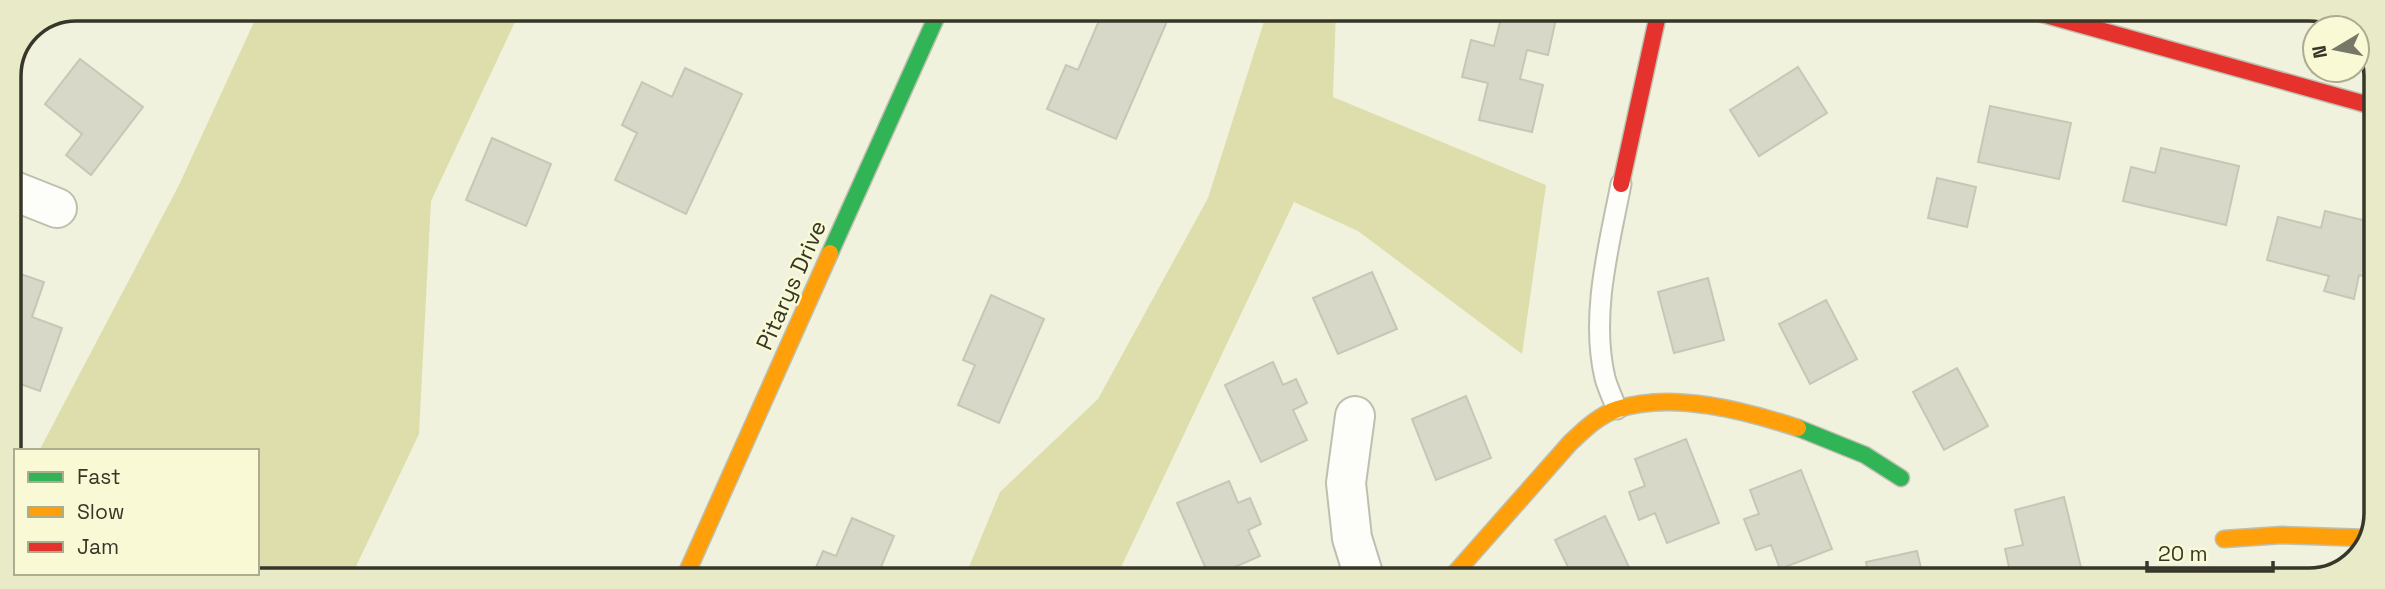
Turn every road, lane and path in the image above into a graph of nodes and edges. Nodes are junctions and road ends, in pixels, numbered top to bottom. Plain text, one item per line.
1 (935, 21) edge
2 (1657, 21) edge
3 (2067, 21) edge
4 (2364, 104) edge
5 (1621, 184) joint
6 (21, 194) edge
7 (57, 208) dead end
8 (1617, 409) junction
9 (1355, 416) dead end
10 (1901, 478) dead end
11 (2358, 538) edge
12 (2224, 539) dead end
13 (689, 568) edge
14 (1361, 568) edge
15 (1460, 568) edge

1 - 13 street, Pitarys Drive
2 - 5 street
3 - 4 street
5 - 8 lane
6 - 7 street
8 - 10 street
8 - 15 street
9 - 14 street
11 - 12 street

